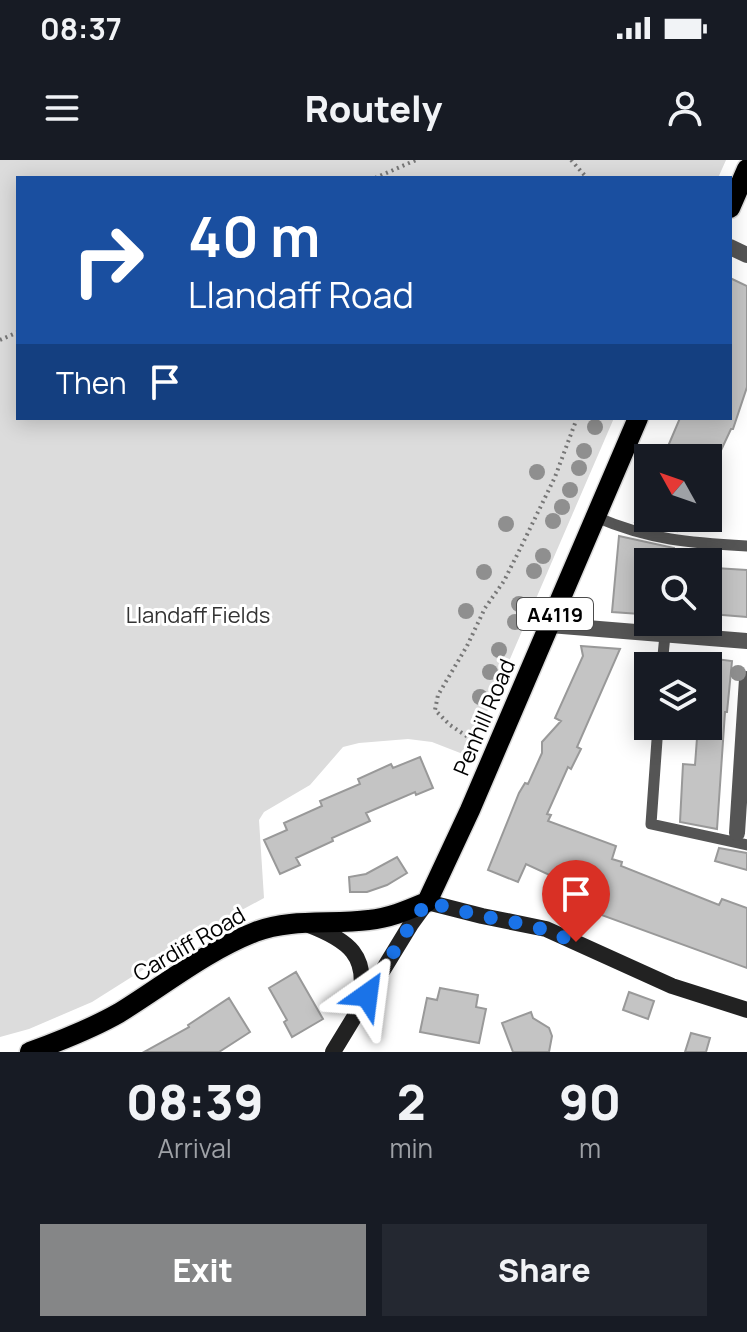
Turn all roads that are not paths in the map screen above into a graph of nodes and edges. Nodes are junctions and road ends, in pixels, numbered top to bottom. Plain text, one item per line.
1 (747, 169) edge
2 (732, 203) edge
3 (637, 420) edge
4 (596, 517) junction
5 (747, 546) edge
6 (550, 625) junction
7 (634, 632) edge
8 (679, 636) edge
9 (747, 641) edge
10 (747, 679) edge
11 (657, 740) edge
12 (740, 840) edge
13 (427, 902) junction
14 (304, 923) junction
15 (747, 1010) edge
16 (356, 1014) junction
17 (30, 1052) edge
18 (333, 1052) edge

1 - 2 main road
3 - 4 main road, Penhill Road / A4119
4 - 5 lane
4 - 6 main road, Penhill Road / A4119
6 - 7 street
6 - 13 main road, Penhill Road / A4119
8 - 9 street
10 - 12 street
11 - 12 lane
13 - 14 main road, Cardiff Road
13 - 15 main road
13 - 16 main road
14 - 16 main road
14 - 17 main road, Cardiff Road
16 - 18 main road

